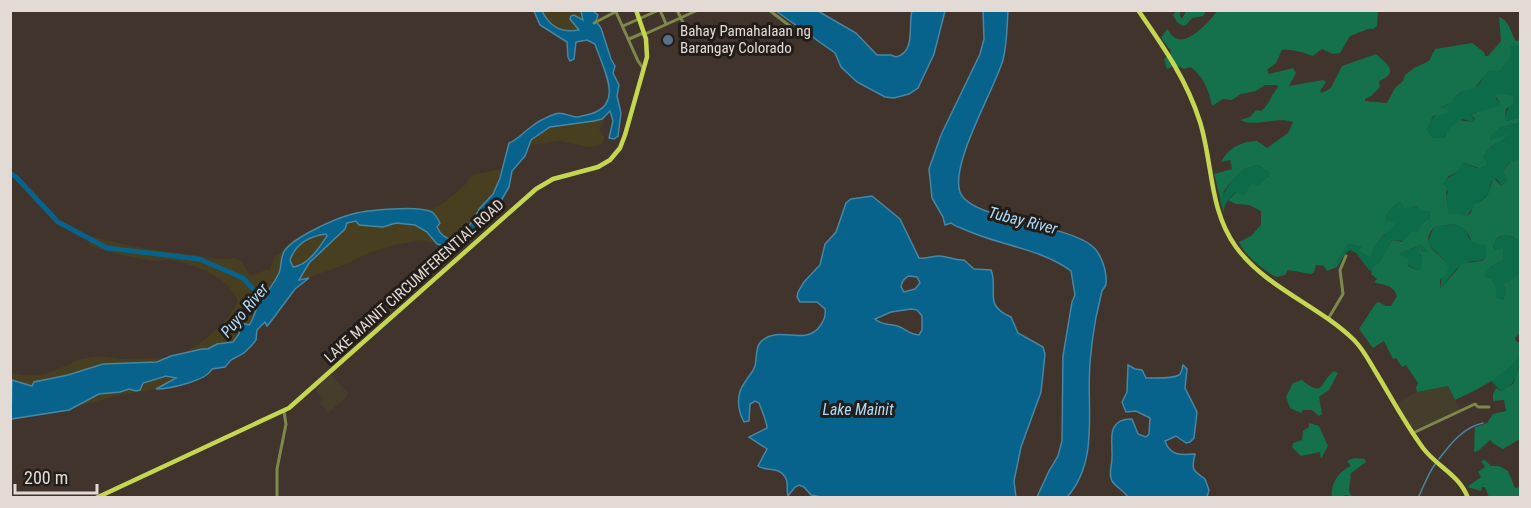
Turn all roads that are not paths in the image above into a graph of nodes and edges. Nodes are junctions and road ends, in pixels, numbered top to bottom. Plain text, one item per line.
1 (636, 10) edge
2 (660, 10) edge
3 (677, 10) edge
4 (698, 10) edge
5 (769, 10) edge
6 (1138, 10) edge
7 (618, 11) edge
8 (681, 18) junction
9 (640, 19) junction
10 (594, 24) dead end
11 (666, 24) junction
12 (623, 26) junction
13 (686, 29) dead end
14 (645, 33) junction
15 (803, 36) dead end
16 (629, 39) junction
17 (644, 69) junction
18 (1346, 256) dead end
19 (1328, 319) junction
20 (1489, 407) dead end
21 (284, 412) junction
22 (1413, 433) junction
23 (96, 498) edge
24 (277, 498) edge
25 (1468, 498) edge

1 - 9 main road, LAKE MAINIT CIRCUMFERENTIAL ROAD
2 - 9 street
2 - 11 street
3 - 8 street
4 - 8 street
5 - 15 street
6 - 19 main road
7 - 10 street
7 - 12 street
8 - 11 street
8 - 13 street
9 - 12 street
9 - 14 main road, LAKE MAINIT CIRCUMFERENTIAL ROAD
11 - 14 street
12 - 16 street
14 - 16 street
14 - 17 main road, LAKE MAINIT CIRCUMFERENTIAL ROAD
16 - 17 street
17 - 21 main road, LAKE MAINIT CIRCUMFERENTIAL ROAD
18 - 19 street
19 - 22 main road
20 - 22 street
21 - 23 main road, LAKE MAINIT CIRCUMFERENTIAL ROAD
21 - 24 street
22 - 25 main road

